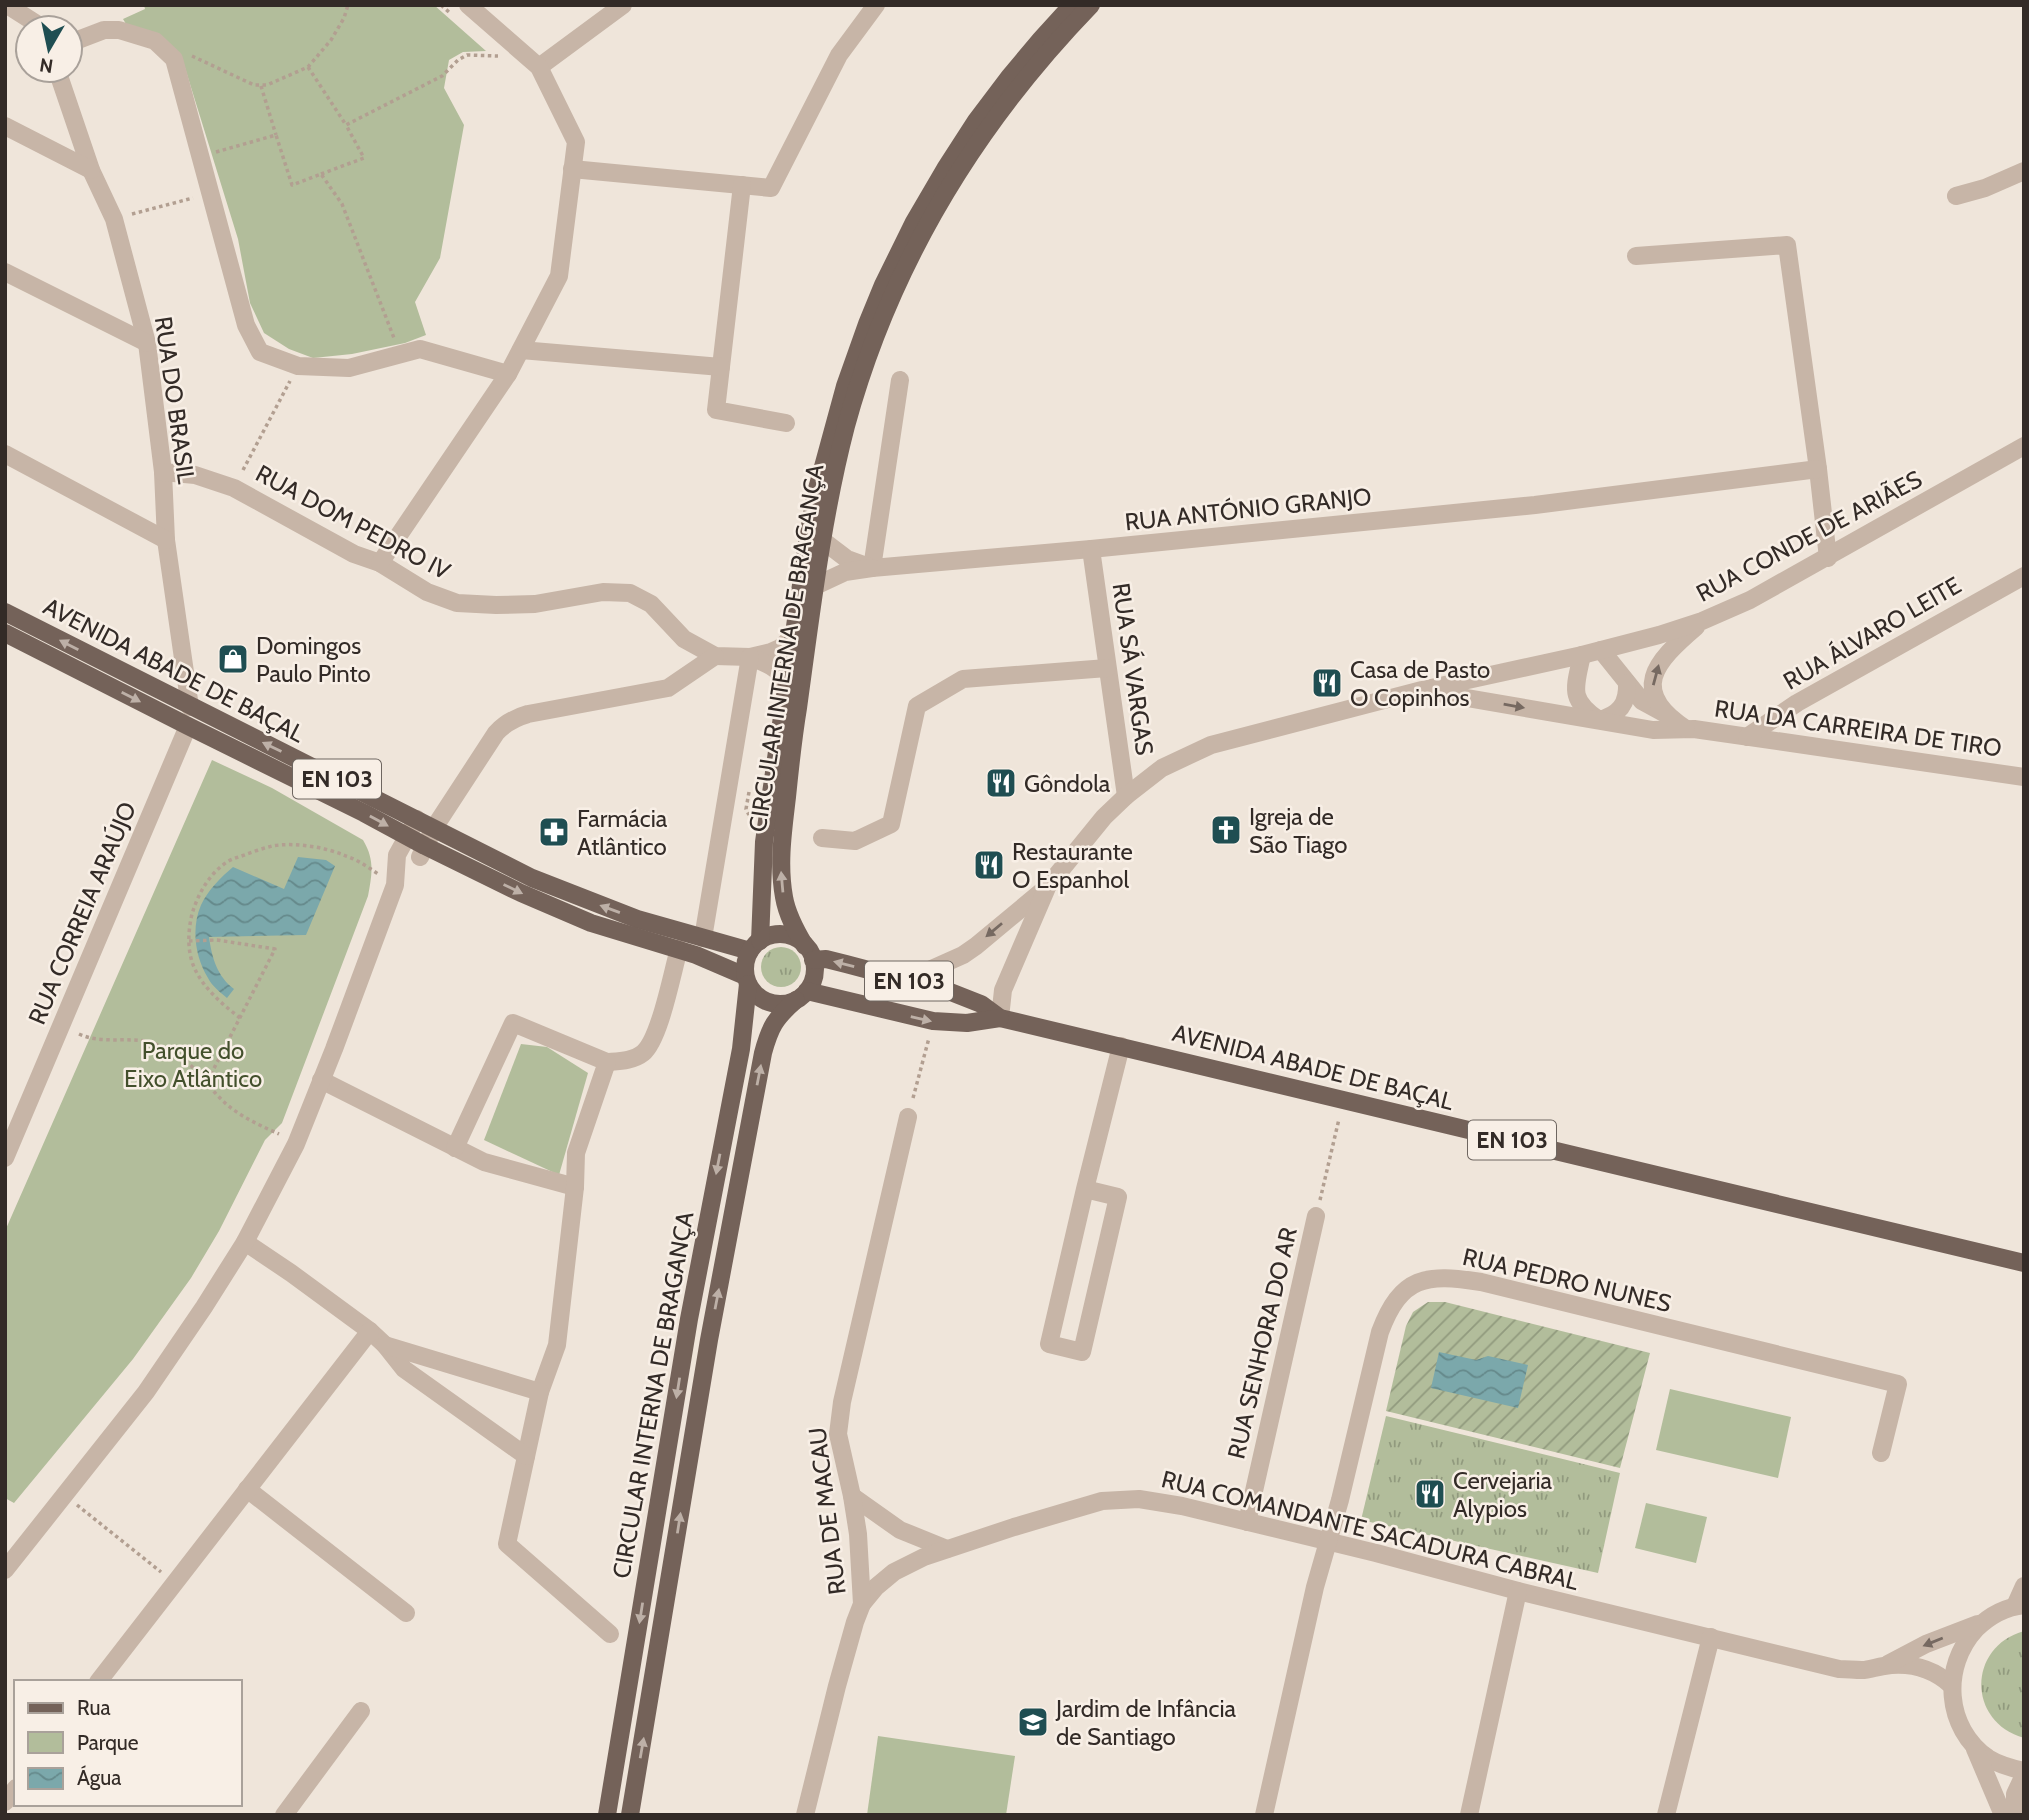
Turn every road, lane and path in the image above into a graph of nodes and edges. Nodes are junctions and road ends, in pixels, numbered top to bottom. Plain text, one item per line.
1 (348, 5) edge
2 (441, 5) edge
3 (623, 5) edge
4 (877, 5) edge
5 (1072, 5) edge
6 (1091, 5) edge
7 (462, 12) edge
8 (84, 38) edge
9 (488, 47) dead end
10 (174, 59) junction
11 (308, 67) junction
12 (539, 67) junction
13 (62, 84) edge
14 (261, 86) junction
15 (346, 125) junction
16 (5, 126) edge
17 (276, 135) junction
18 (201, 157) junction
19 (572, 169) junction
20 (91, 170) junction
21 (2024, 171) edge
22 (321, 174) junction
23 (742, 185) junction
24 (1956, 196) dead end
25 (187, 200) dead end
26 (144, 211) dead end
27 (1636, 256) dead end
28 (5, 272) edge
29 (147, 342) junction
30 (521, 350) junction
31 (400, 353) junction
32 (721, 367) junction
33 (508, 374) junction
34 (900, 380) dead end
35 (280, 401) dead end
36 (786, 423) dead end
37 (2024, 446) edge
38 (5, 454) edge
39 (1818, 469) junction
40 (163, 472) junction
41 (234, 488) junction
42 (166, 540) junction
43 (822, 540) junction
44 (1091, 549) junction
45 (1828, 558) junction
46 (380, 563) junction
47 (872, 568) junction
48 (2024, 576) edge
49 (815, 586) junction
50 (5, 612) edge
51 (1702, 621) junction
52 (5, 633) edge
53 (794, 635) junction
54 (1601, 650) junction
55 (1582, 655) junction
56 (715, 656) junction
57 (750, 657) junction
58 (1108, 668) junction
59 (1627, 683) junction
60 (786, 689) junction
61 (1422, 690) junction
62 (190, 707) junction
63 (1664, 713) junction
64 (1599, 720) junction
65 (188, 726) junction
66 (1686, 729) junction
67 (1747, 737) junction
68 (2024, 777) edge
69 (1126, 796) junction
70 (417, 819) junction
71 (434, 828) junction
72 (406, 836) junction
73 (822, 838) dead end
74 (422, 852) junction
75 (395, 885) junction
76 (1047, 887) junction
77 (703, 938) junction
78 (189, 941) junction
79 (755, 946) junction
80 (679, 950) junction
81 (809, 953) junction
82 (895, 978) junction
83 (747, 980) junction
84 (801, 996) junction
85 (1000, 1017) junction
86 (240, 1018) junction
87 (933, 1021) junction
88 (61, 1026) junction
89 (1121, 1046) junction
90 (607, 1062) junction
91 (321, 1080) junction
92 (207, 1082) junction
93 (1344, 1100) junction
94 (908, 1117) joint
95 (296, 1144) junction
96 (455, 1148) junction
97 (5, 1158) edge
98 (575, 1187) junction
99 (1085, 1189) junction
100 (1316, 1216) joint
101 (245, 1242) junction
102 (2024, 1263) edge
103 (370, 1331) junction
104 (385, 1345) junction
105 (540, 1392) junction
106 (1881, 1453) dead end
107 (526, 1457) junction
108 (247, 1489) junction
109 (65, 1495) junction
110 (852, 1496) junction
111 (1247, 1522) junction
112 (1329, 1542) junction
113 (947, 1549) junction
114 (5, 1570) edge
115 (174, 1583) junction
116 (2024, 1586) edge
117 (1518, 1591) junction
118 (862, 1604) junction
119 (2020, 1606) edge
120 (406, 1613) dead end
121 (1983, 1622) junction
122 (610, 1634) dead end
123 (1711, 1637) junction
124 (1885, 1665) junction
125 (100, 1680) edge
126 (1951, 1685) junction
127 (362, 1711) dead end
128 (1974, 1745) junction
129 (2024, 1773) edge
130 (284, 1815) edge
131 (607, 1815) edge
132 (630, 1815) edge
133 (805, 1815) edge
134 (1264, 1815) edge
135 (1469, 1815) edge
136 (1666, 1815) edge
137 (2003, 1815) edge
138 (2015, 1815) edge

1 - 11 path
2 - 7 path
3 - 12 street
4 - 23 street
5 - 53 main road, CIRCULAR INTERNA DE BRAGANÇA
6 - 43 main road, CIRCULAR INTERNA DE BRAGANÇA
7 - 12 street
8 - 10 street
9 - 15 path
10 - 14 path
10 - 18 street
11 - 14 path
11 - 15 path
12 - 19 street
13 - 20 street, RUA DO BRASIL
14 - 17 path
15 - 22 path
16 - 20 street
17 - 18 path
17 - 22 path
18 - 31 street
19 - 23 street
19 - 30 street
20 - 29 street, RUA DO BRASIL
21 - 24 street
22 - 31 path
23 - 32 street
25 - 26 path
27 - 39 street
28 - 29 street
29 - 40 street, RUA DO BRASIL
30 - 32 street
30 - 33 street
31 - 33 street
32 - 36 street
33 - 46 street
34 - 47 street
35 - 41 path
37 - 45 street, RUA CONDE DE ARIÃES
38 - 42 street
39 - 44 street, RUA ANTÓNIO GRANJO
39 - 45 street
40 - 41 street, RUA DOM PEDRO IV
40 - 42 street, RUA DO BRASIL
41 - 46 street, RUA DOM PEDRO IV
42 - 62 street, RUA DO BRASIL
43 - 47 street
43 - 49 main road, CIRCULAR INTERNA DE BRAGANÇA
44 - 47 street, RUA ANTÓNIO GRANJO
44 - 58 street, RUA SÁ VARGAS
45 - 51 street, RUA CONDE DE ARIÃES
46 - 56 street, RUA DOM PEDRO IV
47 - 49 street, RUA ANTÓNIO GRANJO
48 - 67 street, RUA ÁLVARO LEITE
81 -> 49 main road, CIRCULAR INTERNA DE BRAGANÇA
62 -> 50 main road, AVENIDA ABADE DE BAÇAL / EN 103
51 - 54 street, RUA CONDE DE ARIÃES
63 -> 51 street
52 -> 65 main road, AVENIDA ABADE DE BAÇAL / EN 103
53 - 57 street
53 - 60 main road, CIRCULAR INTERNA DE BRAGANÇA
54 - 55 street, RUA CONDE DE ARIÃES
54 - 59 street
55 - 61 street, RUA CONDE DE ARIÃES
55 - 64 street
56 - 57 street, RUA DOM PEDRO IV
56 - 71 street
57 - 60 street
57 - 77 street
58 - 69 street, RUA SÁ VARGAS
58 - 73 street
59 - 63 street
59 - 64 street
60 - 79 main road, CIRCULAR INTERNA DE BRAGANÇA
61 -> 64 street, RUA DA CARREIRA DE TIRO
61 - 69 street, RUA CONDE DE ARIÃES
70 -> 62 main road, AVENIDA ABADE DE BAÇAL / EN 103
63 - 66 street
64 - 66 street, RUA DA CARREIRA DE TIRO
65 -> 72 main road, AVENIDA ABADE DE BAÇAL / EN 103
65 - 88 street, RUA CORREIA ARAÚJO
66 - 67 street, RUA DA CARREIRA DE TIRO
67 - 68 street, RUA DA CARREIRA DE TIRO
69 - 76 street, RUA CONDE DE ARIÃES
70 - 71 main road, AVENIDA ABADE DE BAÇAL / EN 103
70 - 72 street
71 - 74 street
77 -> 71 main road, AVENIDA ABADE DE BAÇAL / EN 103
72 - 74 main road, AVENIDA ABADE DE BAÇAL / EN 103
72 - 75 street
74 - 75 street
74 -> 80 main road, AVENIDA ABADE DE BAÇAL / EN 103
75 - 78 path
75 - 91 street
76 -> 82 street, RUA CONDE DE ARIÃES
76 - 85 street, RUA CONDE DE ARIÃES
77 - 79 main road, AVENIDA ABADE DE BAÇAL / EN 103
78 - 86 path
78 - 86 path
79 - 81 main road, AVENIDA ABADE DE BAÇAL / EN 103
79 - 83 main road
80 - 83 main road, AVENIDA ABADE DE BAÇAL / EN 103
80 - 90 street
82 -> 81 main road, AVENIDA ABADE DE BAÇAL / EN 103
81 - 84 main road
82 - 85 main road, AVENIDA ABADE DE BAÇAL / EN 103
83 - 84 main road, AVENIDA ABADE DE BAÇAL / EN 103
83 -> 131 main road, CIRCULAR INTERNA DE BRAGANÇA
84 -> 87 main road, AVENIDA ABADE DE BAÇAL / EN 103
132 -> 84 main road, CIRCULAR INTERNA DE BRAGANÇA
85 - 87 main road, AVENIDA ABADE DE BAÇAL / EN 103
85 - 89 main road, AVENIDA ABADE DE BAÇAL / EN 103
86 - 92 path
87 - 94 path
88 - 92 path
88 - 97 street, RUA CORREIA ARAÚJO
89 - 93 main road, AVENIDA ABADE DE BAÇAL / EN 103
89 - 99 street
90 - 96 street
90 - 98 street
91 - 95 street
91 - 96 street
92 - 95 path
93 - 100 path
93 - 102 main road, AVENIDA ABADE DE BAÇAL / EN 103
94 - 110 street, RUA DE MACAU
95 - 101 street
96 - 98 street
98 - 105 street
99 - 99 street
100 - 111 street, RUA SENHORA DO AR
101 - 103 street
101 - 109 street
103 - 104 street
103 - 108 street
104 - 105 street
104 - 107 street
105 - 107 street
106 - 112 street, RUA PEDRO NUNES
107 - 122 street
108 - 115 street
108 - 120 street
109 - 114 street
109 - 115 path
110 - 113 street
110 - 118 street, RUA DE MACAU
111 - 112 street, RUA COMANDANTE SACADURA CABRAL
111 - 113 street, RUA COMANDANTE SACADURA CABRAL
112 - 117 street, RUA COMANDANTE SACADURA CABRAL
112 - 134 street, RUA PEDRO NUNES
113 - 118 street, RUA COMANDANTE SACADURA CABRAL
115 - 125 street
116 - 119 street
117 - 123 street, RUA COMANDANTE SACADURA CABRAL
117 - 135 street
118 - 133 street, RUA DE MACAU
119 - 121 street, RUA COMANDANTE SACADURA CABRAL
121 -> 124 street, RUA COMANDANTE SACADURA CABRAL
121 - 126 street
123 - 124 street, RUA COMANDANTE SACADURA CABRAL
123 - 136 street
124 - 126 street, RUA COMANDANTE SACADURA CABRAL
126 - 128 street
127 - 130 street
128 - 129 street
128 - 137 street
129 - 138 street

